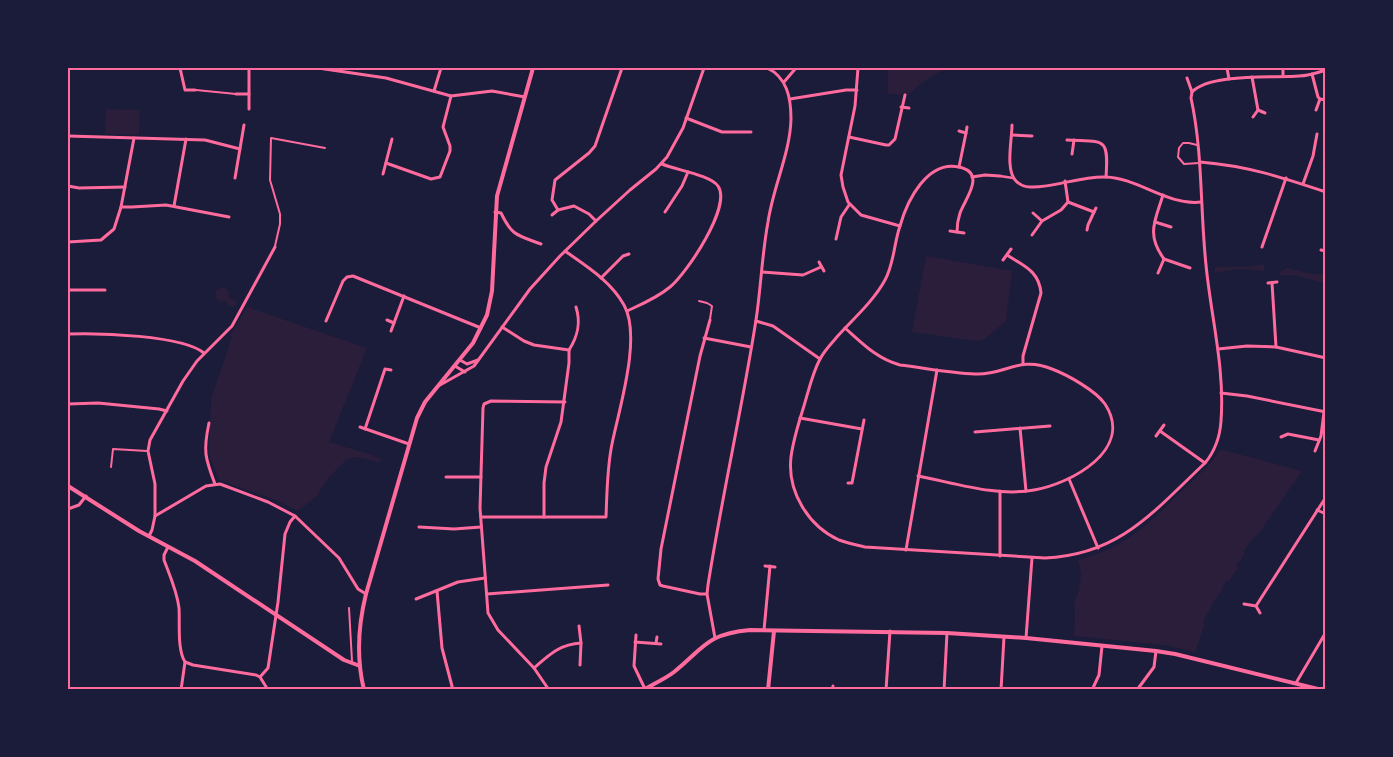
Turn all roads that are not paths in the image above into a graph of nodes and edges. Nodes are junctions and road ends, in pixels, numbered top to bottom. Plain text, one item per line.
1 (180, 68) edge
2 (249, 68) edge
3 (318, 68) edge
4 (441, 68) edge
5 (533, 68) edge
6 (622, 68) edge
7 (704, 68) edge
8 (767, 68) edge
9 (796, 68) edge
10 (858, 68) edge
11 (1227, 68) edge
12 (1283, 68) edge
13 (337, 69) edge
14 (1326, 70) edge
15 (1312, 74) junction
16 (1283, 76) junction
17 (1252, 77) junction
18 (1187, 78) dead end
19 (1230, 79) junction
20 (784, 82) junction
21 (185, 90) junction
22 (196, 90) joint
23 (857, 90) junction
24 (434, 91) junction
25 (1192, 92) junction
26 (236, 94) joint
27 (249, 94) junction
28 (905, 95) dead end
29 (182, 96) dead end
30 (451, 96) junction
31 (525, 97) junction
32 (790, 99) junction
33 (1320, 99) junction
34 (1326, 100) edge
35 (902, 107) junction
36 (909, 108) dead end
37 (249, 109) dead end
38 (1258, 110) junction
39 (1316, 110) dead end
40 (1265, 113) dead end
41 (1253, 117) dead end
42 (686, 118) junction
43 (1012, 125) dead end
44 (237, 126) dead end
45 (967, 127) dead end
46 (959, 131) dead end
47 (751, 132) dead end
48 (966, 133) junction
49 (1317, 134) dead end
50 (1012, 135) junction
51 (68, 136) edge
52 (72, 136) junction
53 (849, 136) junction
54 (1032, 136) dead end
55 (134, 138) junction
56 (186, 139) junction
57 (392, 139) dead end
58 (1067, 140) dead end
59 (1074, 140) junction
60 (70, 141) dead end
61 (1200, 147) junction
62 (325, 148) dead end
63 (240, 149) junction
64 (1072, 154) dead end
65 (1200, 162) junction
66 (386, 163) junction
67 (662, 164) junction
68 (959, 167) junction
69 (230, 172) dead end
70 (688, 172) junction
71 (384, 174) dead end
72 (1000, 176) joint
73 (1106, 177) junction
74 (972, 178) junction
75 (1013, 178) junction
76 (1286, 178) junction
77 (1065, 181) junction
78 (1304, 184) junction
79 (68, 186) edge
80 (125, 188) junction
81 (1326, 192) edge
82 (1163, 195) junction
83 (1068, 202) junction
84 (1201, 202) junction
85 (849, 205) junction
86 (174, 206) junction
87 (121, 207) junction
88 (1096, 208) dead end
89 (222, 209) dead end
90 (558, 210) junction
91 (495, 212) junction
92 (665, 212) dead end
93 (1094, 212) junction
94 (1033, 214) dead end
95 (552, 215) dead end
96 (221, 216) junction
97 (229, 217) dead end
98 (596, 221) junction
99 (1042, 221) junction
100 (1155, 222) junction
101 (900, 226) junction
102 (1171, 226) dead end
103 (1087, 230) dead end
104 (950, 231) dead end
105 (957, 232) junction
106 (964, 233) dead end
107 (1032, 235) dead end
108 (836, 239) dead end
109 (68, 242) edge
110 (541, 244) dead end
111 (274, 247) joint
112 (1262, 247) dead end
113 (1011, 249) dead end
114 (565, 251) junction
115 (629, 254) dead end
116 (1007, 255) junction
117 (1164, 259) junction
118 (1003, 260) dead end
119 (819, 262) dead end
120 (1190, 268) dead end
121 (762, 272) junction
122 (1158, 273) dead end
123 (602, 278) junction
124 (1268, 283) dead end
125 (68, 290) edge
126 (105, 290) dead end
127 (404, 296) junction
128 (699, 301) dead end
129 (576, 308) dead end
130 (323, 310) dead end
131 (627, 311) junction
132 (330, 313) junction
133 (387, 320) dead end
134 (710, 320) joint
135 (326, 321) dead end
136 (756, 321) junction
137 (394, 323) junction
138 (502, 327) junction
139 (481, 328) junction
140 (845, 328) junction
141 (391, 331) dead end
142 (68, 334) edge
143 (704, 338) junction
144 (751, 346) junction
145 (1276, 347) junction
146 (1218, 349) junction
147 (1326, 349) edge
148 (569, 350) junction
149 (204, 353) junction
150 (1325, 358) edge
151 (820, 359) junction
152 (460, 360) junction
153 (478, 360) junction
154 (1023, 364) junction
155 (455, 366) junction
156 (391, 370) dead end
157 (937, 370) junction
158 (465, 372) junction
159 (439, 386) junction
160 (1221, 393) junction
161 (564, 402) junction
162 (68, 404) edge
163 (167, 411) junction
164 (1324, 412) edge
165 (800, 418) junction
166 (864, 420) dead end
167 (209, 423) dead end
168 (1164, 425) dead end
169 (1050, 426) dead end
170 (360, 428) dead end
171 (1020, 428) junction
172 (365, 429) junction
173 (862, 429) junction
174 (1160, 431) junction
175 (975, 432) dead end
176 (1156, 436) dead end
177 (1280, 437) dead end
178 (1320, 440) junction
179 (409, 444) junction
180 (148, 451) junction
181 (1315, 451) dead end
182 (1205, 463) junction
183 (111, 468) dead end
184 (918, 476) junction
185 (446, 477) dead end
186 (481, 477) junction
187 (1069, 479) junction
188 (848, 483) dead end
189 (215, 484) junction
190 (68, 486) edge
191 (1000, 491) junction
192 (1026, 492) junction
193 (86, 496) junction
194 (1326, 497) edge
195 (68, 509) edge
196 (1317, 510) junction
197 (1326, 514) edge
198 (155, 516) junction
199 (295, 516) junction
200 (481, 517) junction
201 (544, 517) junction
202 (419, 527) dead end
203 (481, 527) junction
204 (149, 536) junction
205 (168, 547) junction
206 (1098, 548) junction
207 (906, 550) junction
208 (1000, 556) junction
209 (1032, 558) junction
210 (765, 566) dead end
211 (770, 566) junction
212 (775, 567) dead end
213 (485, 578) junction
214 (608, 584) dead end
215 (438, 591) junction
216 (366, 594) junction
217 (487, 594) junction
218 (707, 594) junction
219 (416, 599) dead end
220 (1244, 604) dead end
221 (1256, 606) junction
222 (349, 608) dead end
223 (1260, 613) dead end
224 (276, 614) junction
225 (579, 626) dead end
226 (764, 630) junction
227 (774, 631) junction
228 (890, 631) junction
229 (947, 632) junction
230 (1326, 632) edge
231 (636, 635) dead end
232 (657, 637) dead end
233 (1004, 637) junction
234 (715, 638) junction
235 (1026, 638) junction
236 (635, 642) junction
237 (581, 643) junction
238 (656, 643) junction
239 (661, 644) dead end
240 (1102, 646) junction
241 (1156, 651) junction
242 (185, 662) junction
243 (352, 663) junction
244 (580, 664) dead end
245 (360, 666) junction
246 (534, 668) junction
247 (260, 677) junction
248 (1296, 683) junction
249 (644, 689) edge
250 (181, 690) edge
251 (268, 690) edge
252 (364, 690) edge
253 (453, 690) edge
254 (549, 690) edge
255 (768, 690) edge
256 (886, 690) edge
257 (944, 690) edge
258 (1001, 690) edge
259 (1092, 690) edge
260 (1137, 690) edge
261 (1292, 690) edge
262 (1322, 690) edge

1 - 21 street
2 - 27 street
3 - 13 street
4 - 24 street
5 - 31 street
6 - 90 street
7 - 42 street
8 - 20 street
9 - 20 street
10 - 23 street
11 - 19 street
12 - 16 street
13 - 24 street
14 - 15 street
15 - 16 street
15 - 33 street
16 - 17 street
17 - 19 street
17 - 38 street
18 - 25 street
19 - 25 street
20 - 32 street
21 - 22 street
21 - 29 street
22 - 26 lane
23 - 32 street
23 - 53 street
24 - 30 street
25 - 61 street
26 - 27 street
27 - 37 street
28 - 35 street
30 - 31 street
30 - 66 street
31 - 91 street
32 - 121 street
33 - 34 street
33 - 39 street
35 - 36 street
35 - 53 street
38 - 40 street
38 - 41 street
42 - 47 street
42 - 67 street
43 - 50 street
44 - 63 street
45 - 48 street
46 - 48 street
48 - 68 street
49 - 78 street
50 - 54 street
50 - 75 street
51 - 52 street
52 - 55 street
52 - 60 street
53 - 85 street
55 - 56 street
55 - 80 street
56 - 63 street
56 - 86 street
57 - 66 street
58 - 59 street
59 - 64 street
59 - 73 street
61 - 65 street
61 - 65 lane
62 - 111 lane
63 - 69 street
65 - 76 street
65 - 84 street
66 - 71 street
67 - 70 street
67 - 98 street
68 - 74 street
68 - 101 street
70 - 92 street
70 - 131 street
72 - 74 street
72 - 75 street
73 - 77 street
73 - 82 street
74 - 105 street
75 - 77 street
76 - 78 street
76 - 112 street
77 - 83 street
78 - 81 street
79 - 80 street
80 - 87 street
82 - 84 street
82 - 100 street
83 - 93 street
83 - 99 street
84 - 146 street
85 - 101 street
85 - 108 street
86 - 87 street
86 - 96 street
87 - 109 street
88 - 93 street
89 - 96 street
90 - 95 street
90 - 98 street
91 - 110 street
91 - 139 street
93 - 103 street
94 - 99 street
96 - 97 street
98 - 114 street
99 - 107 street
100 - 102 street
100 - 117 street
101 - 140 street
104 - 105 street
105 - 106 street
111 - 149 street
113 - 116 street
114 - 123 street
114 - 138 street
115 - 123 street
116 - 118 street
116 - 154 street
117 - 120 street
117 - 122 street
119 - 121 street
121 - 136 street
123 - 131 street
124 - 145 street
125 - 126 street
127 - 132 street
127 - 137 street
127 - 139 street
128 - 134 lane
129 - 148 street
130 - 132 street
131 - 201 street
132 - 135 street
133 - 137 street
134 - 143 street
136 - 144 street
136 - 151 street
137 - 141 street
138 - 148 street
138 - 153 street
139 - 152 street
140 - 151 street
140 - 157 street
142 - 149 street
143 - 144 street
143 - 218 street
144 - 218 street
145 - 146 street
145 - 150 street
146 - 160 street
147 - 150 street
148 - 161 street
149 - 163 street
151 - 165 street
152 - 153 street
152 - 155 street
153 - 158 street
154 - 157 street
154 - 187 street
155 - 158 street
155 - 159 street
156 - 172 street
157 - 184 street
158 - 159 street
159 - 179 street
160 - 164 street
160 - 182 street
161 - 186 street
161 - 201 street
162 - 163 street
163 - 180 street
164 - 178 street
165 - 173 street
165 - 207 street
166 - 173 street
167 - 189 street
168 - 174 street
169 - 171 street
170 - 172 street
171 - 175 street
171 - 192 street
172 - 179 street
173 - 188 street
174 - 176 street
174 - 182 street
177 - 178 street
178 - 181 street
179 - 216 street
180 - 183 lane
180 - 198 street
182 - 206 street
184 - 191 street
184 - 207 street
185 - 186 street
186 - 200 street
187 - 192 street
187 - 206 street
189 - 198 street
189 - 199 street
190 - 193 street
191 - 192 street
191 - 208 street
193 - 195 street
193 - 204 street
194 - 196 street
196 - 197 street
196 - 221 street
198 - 204 street
199 - 216 street
199 - 224 street
200 - 201 street
200 - 203 street
202 - 203 street
203 - 213 street
204 - 205 street
205 - 224 street
205 - 242 street
206 - 209 street
207 - 208 street
208 - 209 street
209 - 235 street
210 - 211 street
211 - 212 street
211 - 226 street
213 - 215 street
213 - 217 street
214 - 217 street
215 - 219 street
215 - 253 street
216 - 245 street
217 - 246 street
218 - 234 street
220 - 221 street
221 - 223 street
222 - 243 lane
224 - 243 street
224 - 247 street
225 - 237 street
226 - 227 street
226 - 234 street
227 - 228 street
227 - 255 street
228 - 229 street
228 - 256 street
229 - 233 street
229 - 257 street
230 - 248 street
231 - 236 street
232 - 238 street
233 - 235 street
233 - 258 street
234 - 249 street
235 - 240 street
236 - 238 street
236 - 249 street
237 - 244 street
237 - 246 street
238 - 239 street
240 - 241 street
240 - 259 street
241 - 248 street
241 - 260 street
242 - 247 street
242 - 250 street
243 - 245 street
245 - 252 street
246 - 254 street
247 - 251 street
248 - 261 street
248 - 262 street

